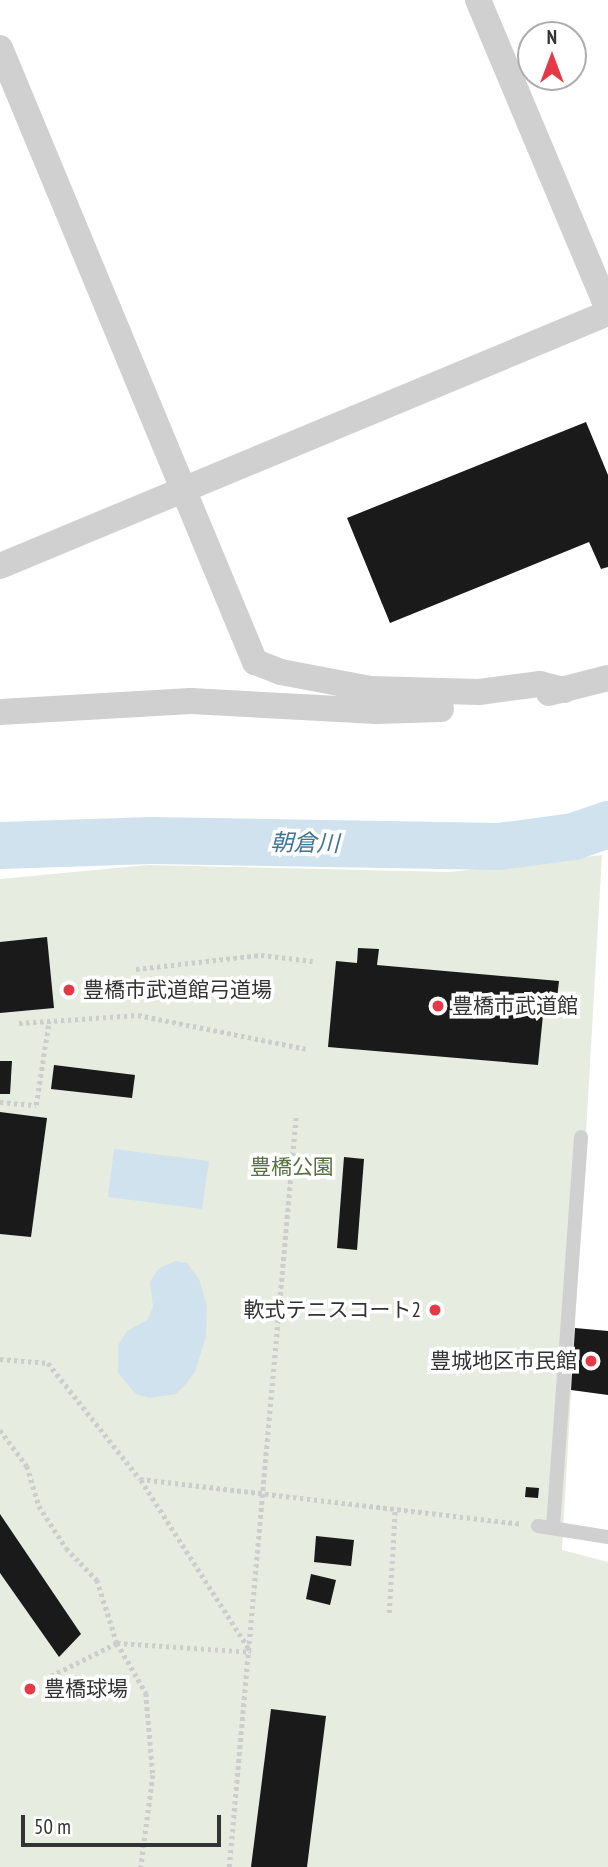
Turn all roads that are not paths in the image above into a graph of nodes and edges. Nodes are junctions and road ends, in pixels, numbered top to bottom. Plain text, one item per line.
1 (478, 0) edge
2 (0, 48) edge
3 (608, 311) edge
4 (182, 487) junction
5 (0, 566) edge
6 (608, 678) edge
7 (564, 690) junction
8 (0, 712) edge
9 (581, 1137) dead end
10 (538, 1525) road end
11 (553, 1528) junction
12 (608, 1537) edge

1 - 3 street
2 - 4 street
3 - 4 street
4 - 5 street
4 - 7 street
6 - 7 street
7 - 8 street
9 - 11 lane
10 - 11 lane
11 - 12 lane

